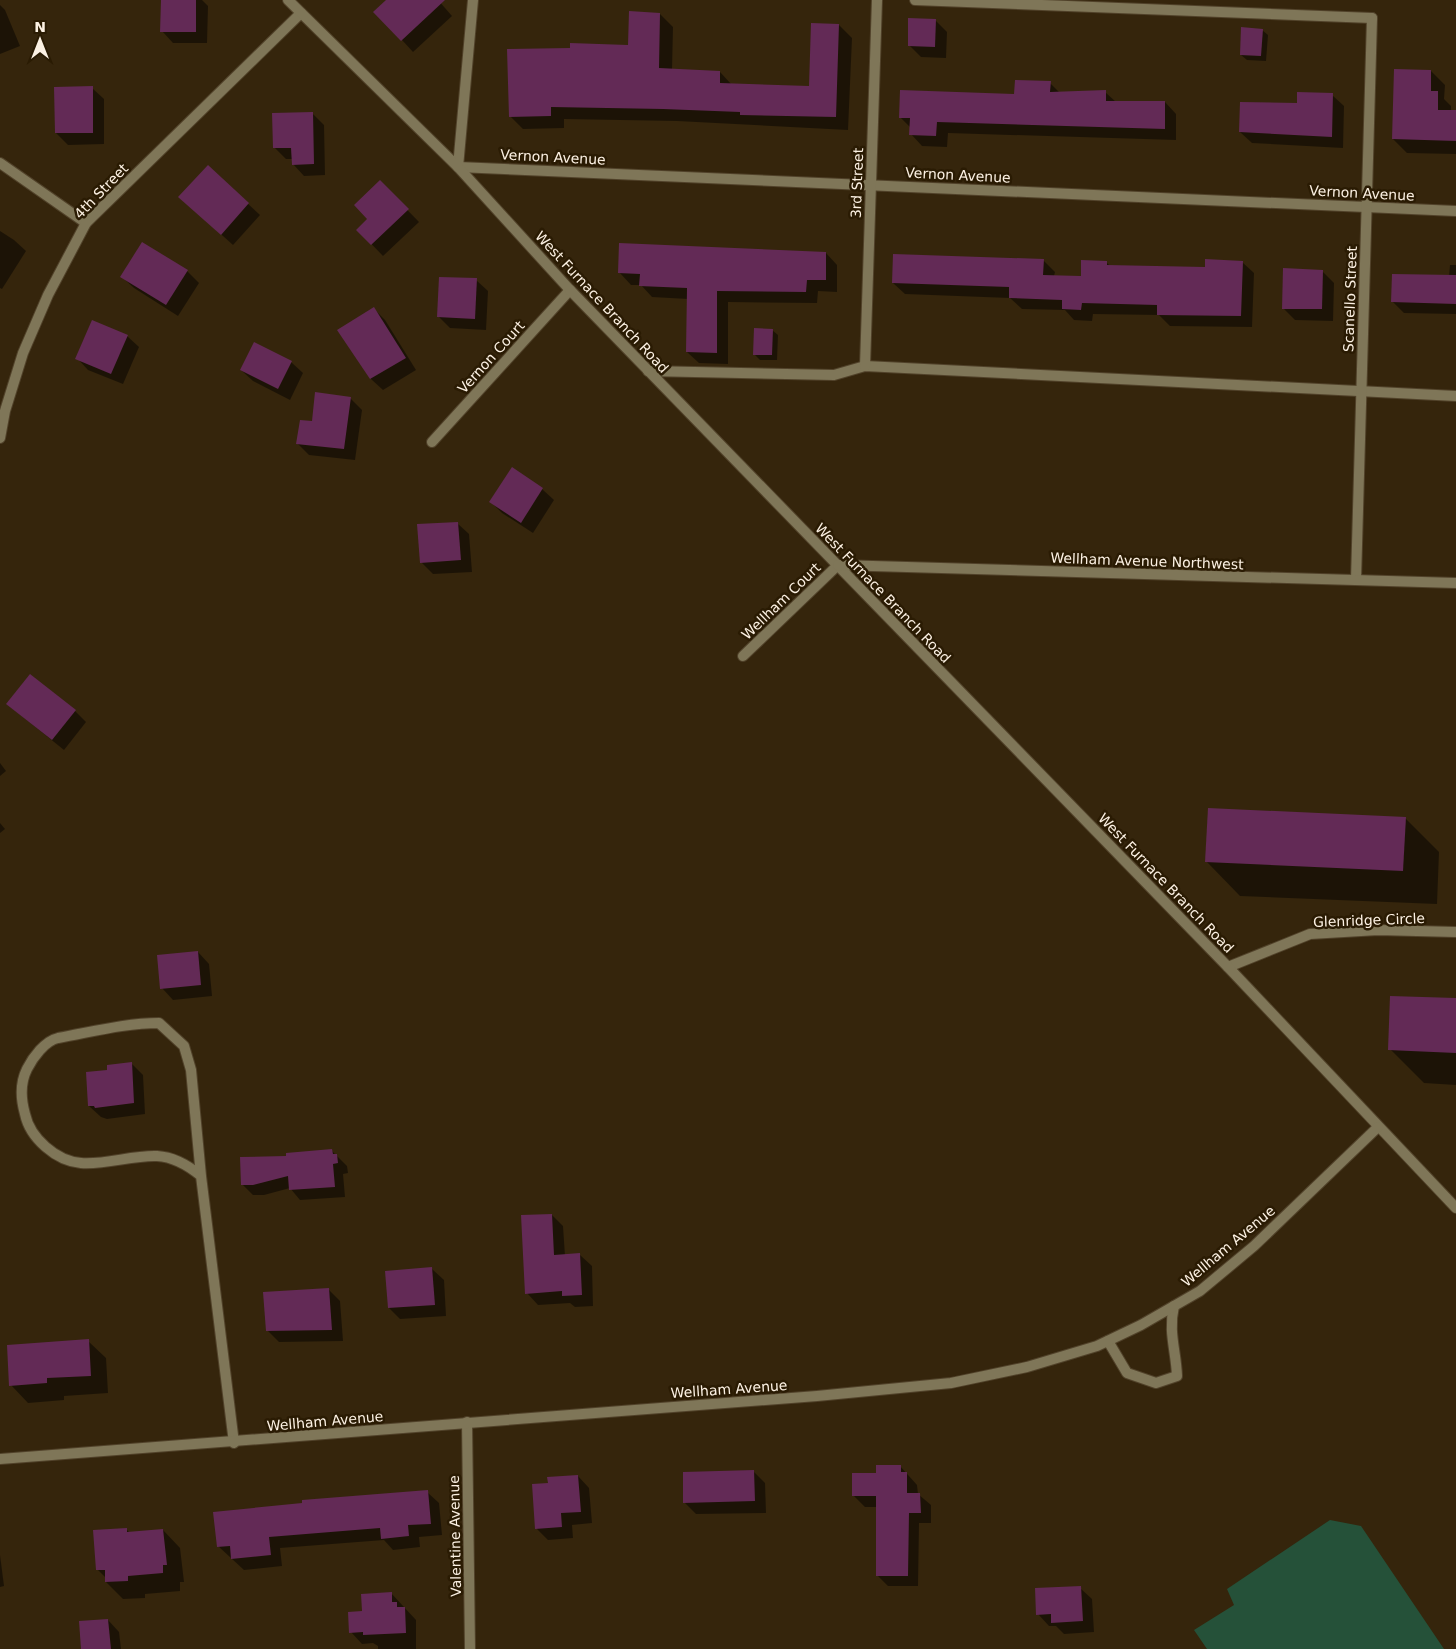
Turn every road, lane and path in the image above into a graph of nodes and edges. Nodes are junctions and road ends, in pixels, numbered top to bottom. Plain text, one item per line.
1 (288, 0) edge
2 (473, 0) edge
3 (877, 0) edge
4 (915, 0) edge
5 (301, 13) junction
6 (0, 163) edge
7 (458, 167) junction
8 (871, 185) junction
9 (1367, 207) junction
10 (1456, 211) edge
11 (86, 223) junction
12 (570, 290) junction
13 (865, 366) junction
14 (648, 371) junction
15 (1362, 392) junction
16 (1456, 396) edge
17 (0, 438) edge
18 (432, 442) dead end
19 (838, 565) junction
20 (1356, 580) junction
21 (1456, 583) edge
22 (743, 656) dead end
23 (1456, 932) edge
24 (1228, 967) junction
25 (1378, 1127) junction
26 (201, 1176) junction
27 (1456, 1208) edge
28 (1174, 1306) junction
29 (1108, 1341) junction
30 (467, 1422) junction
31 (234, 1443) junction
32 (0, 1459) edge
33 (470, 1649) edge

1 - 5 street, West Furnace Branch Road
2 - 7 street
3 - 8 street, 3rd Street
4 - 9 street, Scanello Street
5 - 7 street, West Furnace Branch Road
5 - 11 street, 4th Street
6 - 11 street
7 - 8 street, Vernon Avenue
7 - 12 street, West Furnace Branch Road
8 - 9 street, Vernon Avenue
8 - 13 street, 3rd Street
9 - 10 street, Vernon Avenue
9 - 15 street, Scanello Street
11 - 17 street, 4th Street
12 - 14 street, West Furnace Branch Road
12 - 18 street, Vernon Court
13 - 14 street
13 - 15 street
14 - 19 street, West Furnace Branch Road
15 - 16 street
15 - 20 street, Scanello Street
19 - 20 street, Wellham Avenue Northwest
19 - 22 street, Wellham Court
19 - 24 street, West Furnace Branch Road
20 - 21 street, Wellham Avenue Northwest
23 - 24 street, Glenridge Circle
24 - 25 street, West Furnace Branch Road
25 - 27 street, West Furnace Branch Road
25 - 28 street, Wellham Avenue
26 - 26 street
26 - 31 street
28 - 29 street, Wellham Avenue
28 - 29 street
29 - 30 street, Wellham Avenue
30 - 31 street, Wellham Avenue
30 - 33 street, Valentine Avenue
31 - 32 street, Wellham Avenue

